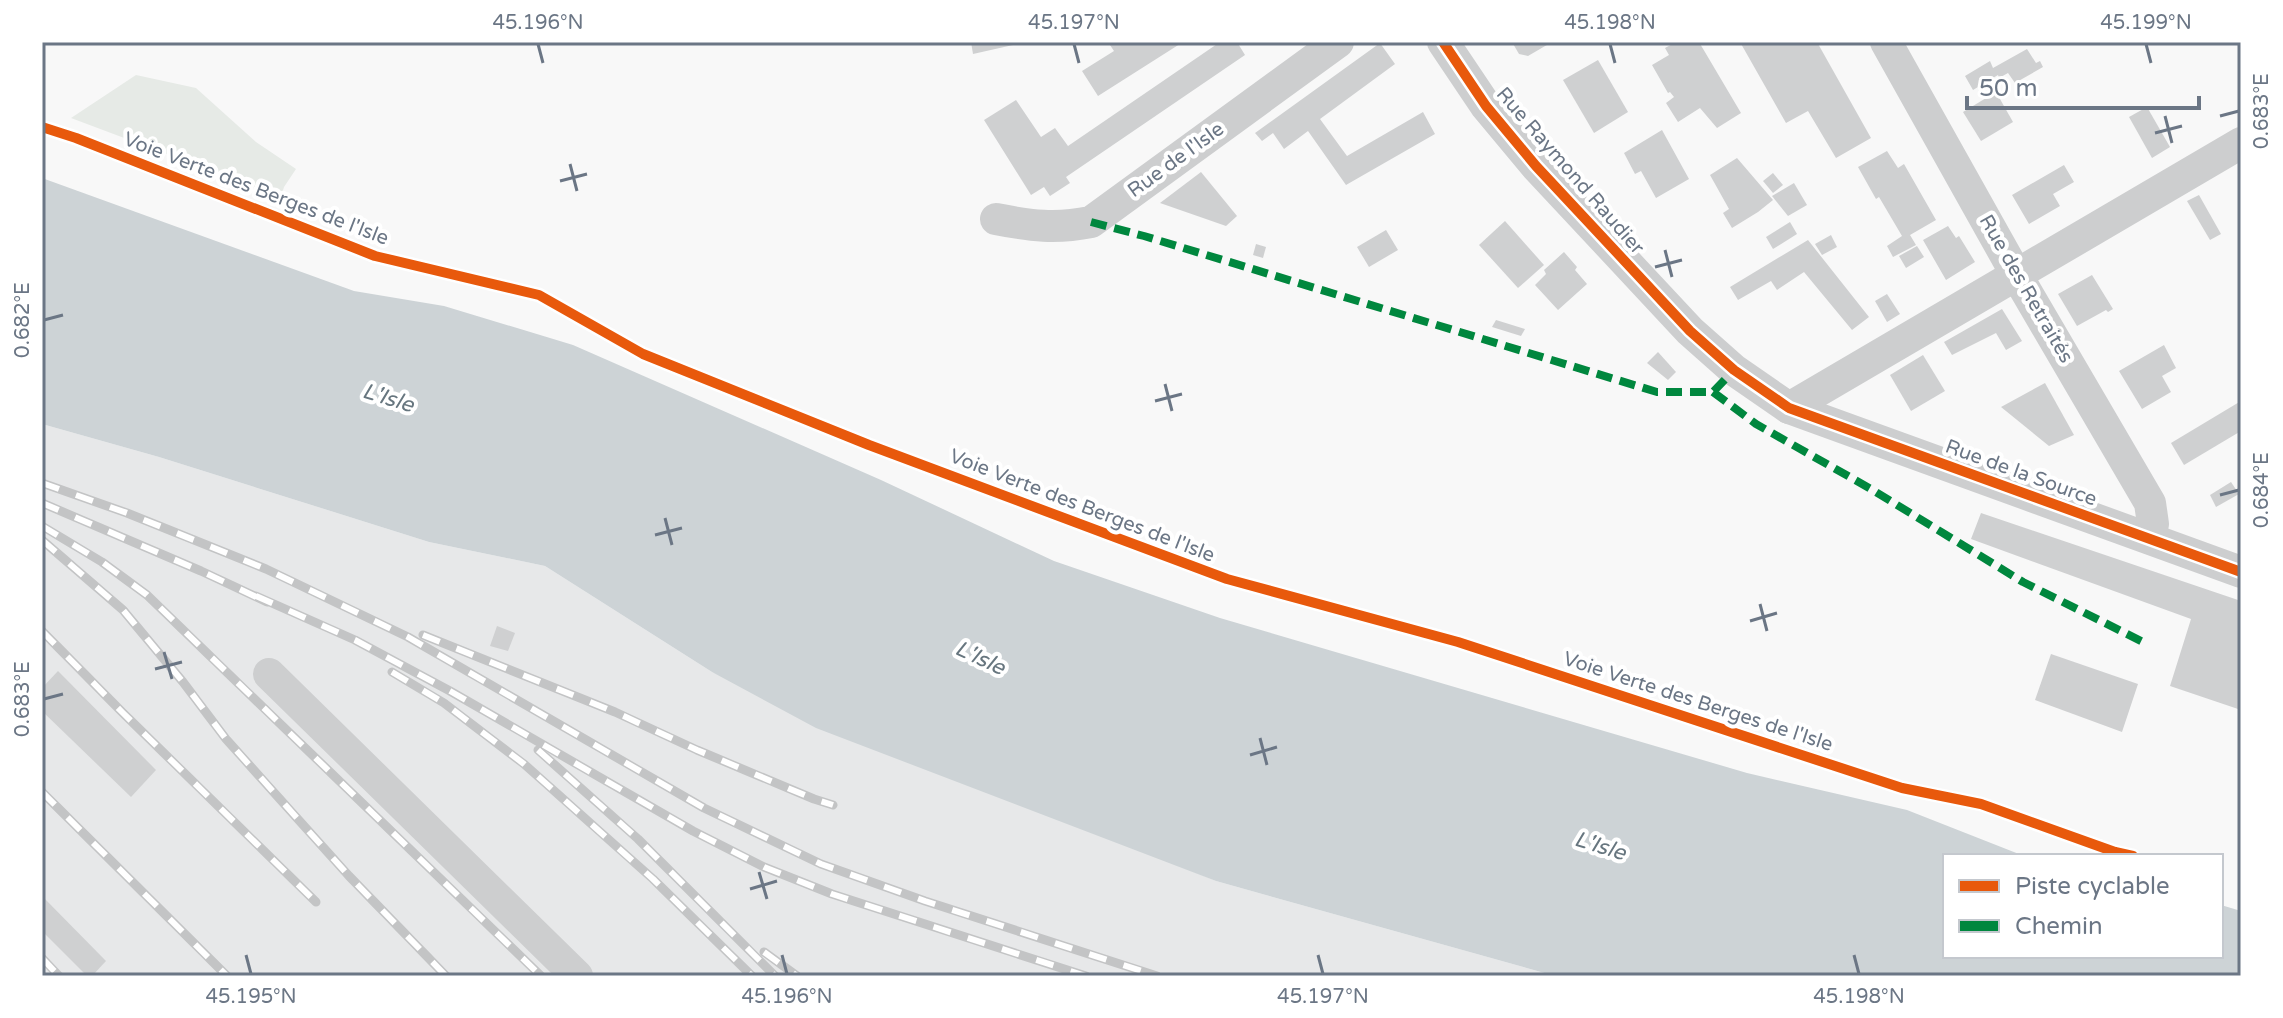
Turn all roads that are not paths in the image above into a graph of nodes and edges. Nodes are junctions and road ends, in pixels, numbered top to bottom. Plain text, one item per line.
1 (1338, 42) edge
2 (1443, 42) edge
3 (1886, 42) edge
4 (2241, 143) edge
5 (996, 219) dead end
6 (2016, 274) junction
7 (1789, 408) junction
8 (2149, 538) junction
9 (2241, 572) edge
10 (269, 674) dead end
11 (577, 976) edge

1 - 5 street, Rue de l'Isle
2 - 7 street, Rue Raymond Raudier
3 - 6 street, Rue des Retraités
4 - 6 street
6 - 7 street
6 - 8 street, Rue des Retraités
7 - 8 street, Rue de la Source
8 - 9 street, Rue de la Source
10 - 11 street

